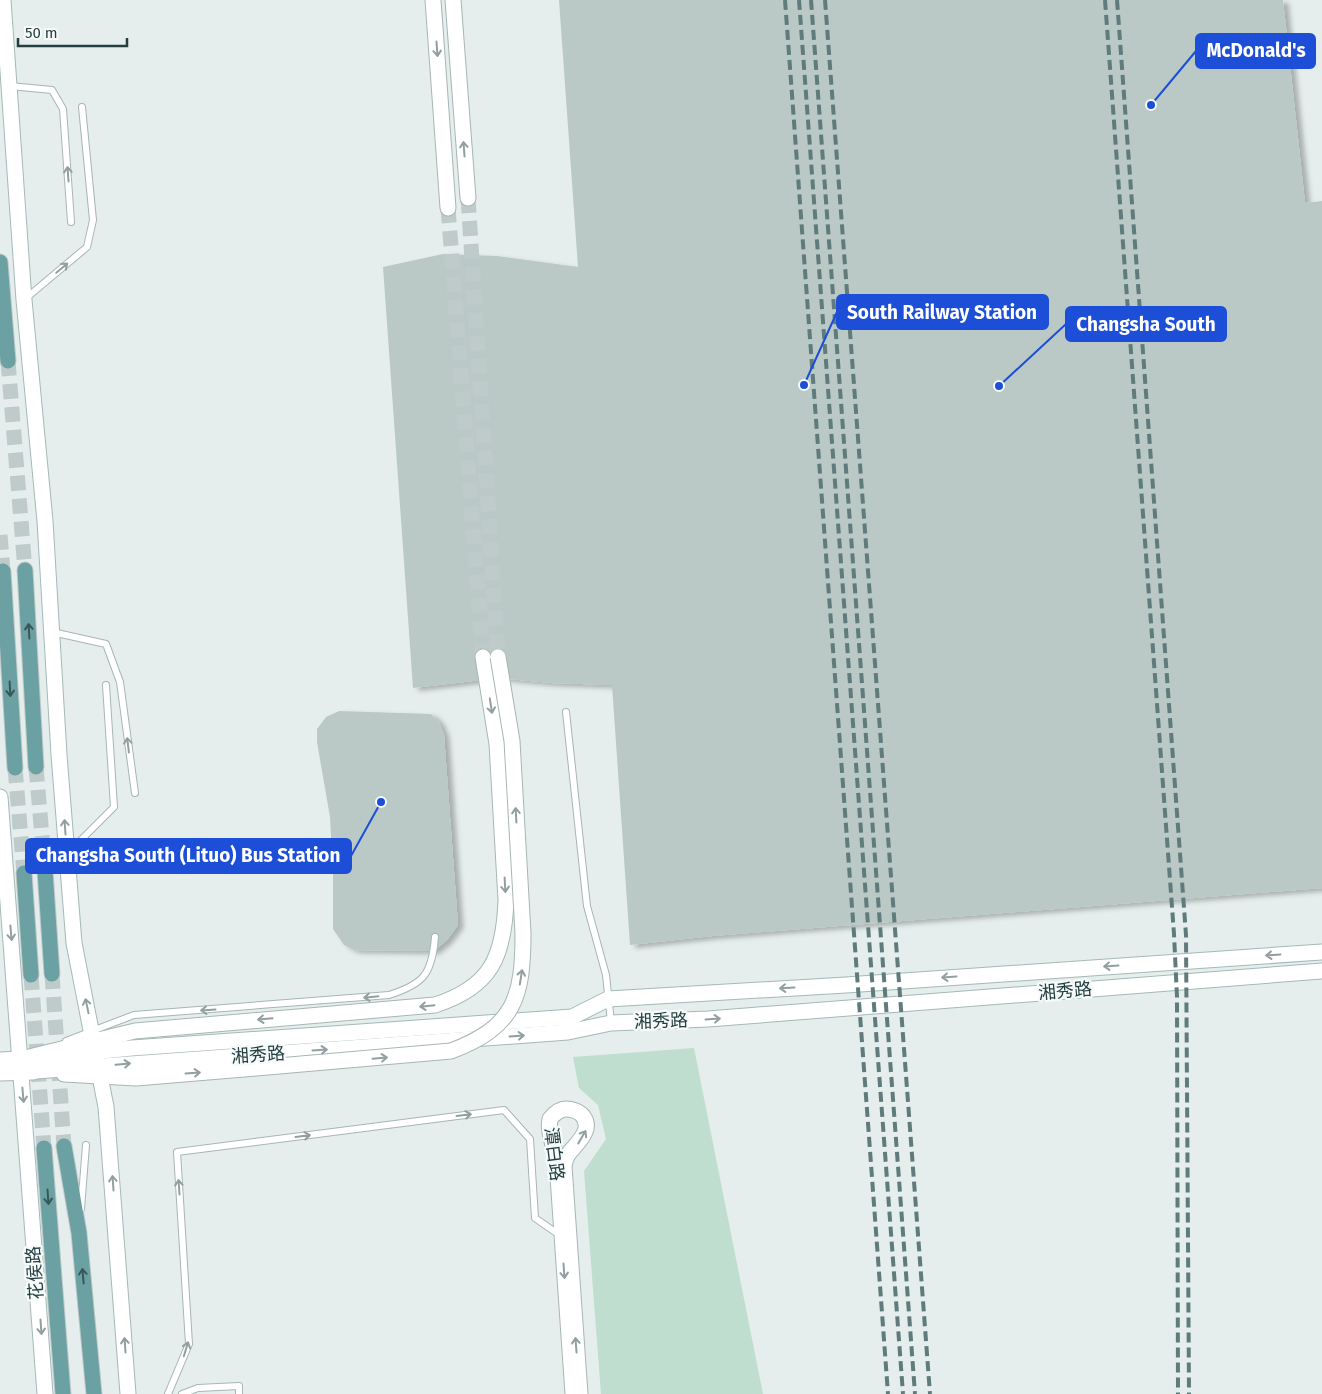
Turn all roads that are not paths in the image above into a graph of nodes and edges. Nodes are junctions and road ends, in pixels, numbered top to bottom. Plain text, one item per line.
1 (3, 0) edge
2 (433, 0) edge
3 (453, 0) edge
4 (10, 86) junction
5 (82, 107) dead end
6 (468, 198) tunnel mouth
7 (448, 208) tunnel mouth
8 (71, 222) dead end
9 (0, 262) edge
10 (24, 300) junction
11 (8, 361) tunnel mouth
12 (25, 570) tunnel mouth
13 (3, 571) dead end
14 (52, 632) junction
15 (482, 658) tunnel mouth
16 (498, 658) tunnel mouth
17 (106, 685) dead end
18 (566, 712) dead end
19 (36, 767) tunnel mouth
20 (15, 768) tunnel mouth
21 (135, 793) dead end
22 (0, 797) edge
23 (67, 854) junction
24 (45, 871) tunnel mouth
25 (24, 873) tunnel mouth
26 (435, 937) dead end
27 (1322, 952) edge
28 (1322, 970) edge
29 (52, 974) tunnel mouth
30 (31, 976) tunnel mouth
31 (608, 998) junction
32 (611, 1023) junction
33 (96, 1053) junction
34 (0, 1060) edge
35 (21, 1065) junction
36 (0, 1073) edge
37 (86, 1145) dead end
38 (64, 1146) tunnel mouth
39 (44, 1148) tunnel mouth
40 (79, 1233) junction
41 (565, 1239) junction
42 (46, 1394) edge
43 (63, 1394) edge
44 (94, 1394) edge
45 (128, 1394) edge
46 (168, 1394) edge
47 (182, 1394) edge
48 (239, 1394) edge
49 (573, 1394) edge
50 (580, 1394) edge

1 - 4 main road
2 -> 7 main road
6 -> 3 main road
8 -> 4 lane
4 - 10 main road
10 -> 5 lane
9 - 11 main road
10 - 14 main road
19 -> 12 main road
13 -> 20 main road
21 -> 14 lane
23 -> 14 main road
15 -> 33 main road
33 -> 16 main road, bridge
17 - 23 lane
18 - 31 lane
22 -> 35 main road
33 -> 23 main road
24 - 29 main road
25 - 30 main road
26 -> 33 lane
27 -> 31 main road
32 -> 28 main road, 湘秀路
31 - 32 lane
31 - 33 main road
33 -> 32 main road, 湘秀路
33 - 35 main road
33 - 35 main road
33 - 35 lane
45 -> 33 main road
34 - 35 main road
35 - 36 main road
35 -> 42 main road
37 - 40 lane
38 - 40 main road
39 -> 43 main road, 花侯路
44 -> 40 main road
41 -> 41 main road, 潭白路
46 -> 41 lane
41 -> 49 main road, 潭白路
50 -> 41 main road, 潭白路
47 - 48 lane

